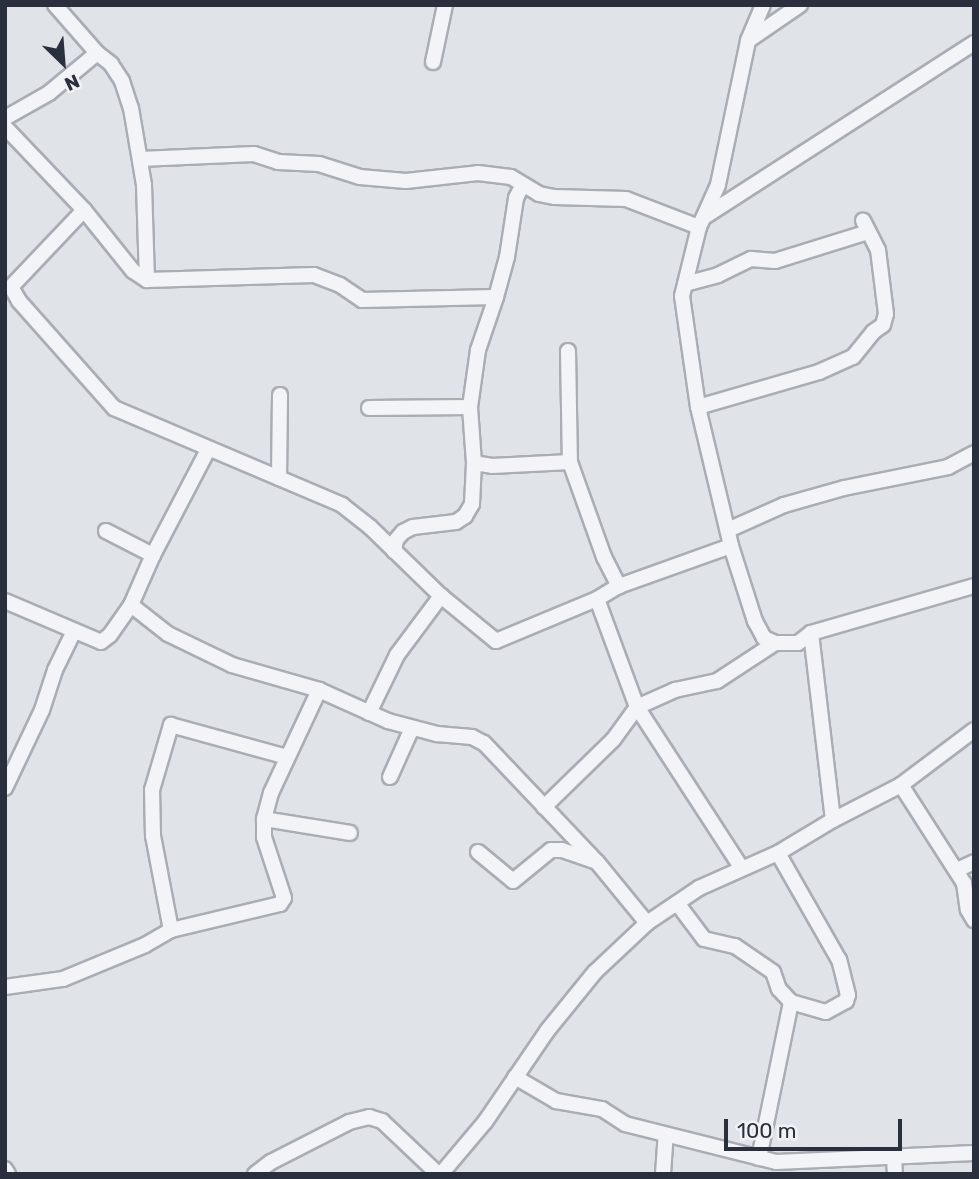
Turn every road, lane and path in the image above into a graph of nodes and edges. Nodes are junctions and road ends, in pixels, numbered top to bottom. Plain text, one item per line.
1 (55, 5) edge
2 (445, 5) edge
3 (763, 5) edge
4 (800, 5) edge
5 (748, 41) junction
6 (974, 43) edge
7 (97, 53) junction
8 (433, 62) dead end
9 (5, 118) edge
10 (5, 127) edge
11 (140, 159) junction
12 (522, 186) junction
13 (84, 210) junction
14 (702, 222) junction
15 (147, 281) junction
16 (685, 284) junction
17 (496, 297) junction
18 (568, 351) dead end
19 (280, 395) dead end
20 (470, 407) junction
21 (698, 407) junction
22 (369, 408) dead end
23 (208, 450) junction
24 (974, 453) edge
25 (570, 462) junction
26 (474, 463) junction
27 (279, 478) junction
28 (728, 530) junction
29 (106, 531) dead end
30 (732, 547) junction
31 (394, 551) junction
32 (153, 555) junction
33 (619, 586) junction
34 (974, 586) edge
35 (441, 596) junction
36 (597, 599) junction
37 (5, 601) edge
38 (131, 605) junction
39 (74, 631) junction
40 (811, 633) junction
41 (775, 643) junction
42 (319, 690) junction
43 (637, 706) junction
44 (369, 713) junction
45 (412, 728) junction
46 (974, 730) edge
47 (287, 757) junction
48 (390, 777) dead end
49 (901, 785) junction
50 (5, 788) edge
51 (544, 807) junction
52 (264, 819) junction
53 (833, 820) junction
54 (350, 834) dead end
55 (570, 834) junction
56 (562, 850) junction
57 (478, 852) dead end
58 (778, 853) junction
59 (597, 862) junction
60 (974, 862) edge
61 (741, 867) junction
62 (957, 870) junction
63 (677, 903) junction
64 (974, 920) edge
65 (647, 923) junction
66 (171, 930) junction
67 (5, 987) edge
68 (791, 1002) junction
69 (515, 1077) junction
70 (666, 1135) junction
71 (974, 1153) edge
72 (894, 1157) junction
73 (759, 1158) junction
74 (818, 1168) edge
75 (255, 1174) edge
76 (440, 1174) edge
77 (663, 1174) edge
78 (895, 1174) edge

1 - 7 street
2 - 8 street
3 - 5 street
4 - 5 street
5 - 14 street
6 - 14 street
7 - 9 street
7 - 11 street
10 - 13 street
11 - 12 street
11 - 15 street
12 - 14 street
12 - 17 street
13 - 15 street
13 - 23 street
14 - 16 street
15 - 17 street
16 - 21 street
16 - 21 street
17 - 20 street
18 - 25 street
19 - 27 street
20 - 22 street
20 - 26 street
21 - 28 street
23 - 27 street
23 - 32 street
24 - 28 street
25 - 26 street
25 - 33 street
26 - 31 street
27 - 31 street
28 - 30 street
29 - 32 street
30 - 33 street
30 - 41 street
31 - 35 street
32 - 38 street
33 - 36 street
34 - 40 street
35 - 36 street
35 - 44 street
36 - 43 street
37 - 39 street
38 - 39 street
38 - 42 street
39 - 50 street
40 - 41 street
40 - 53 street
41 - 43 street
42 - 44 street
42 - 47 street
43 - 51 street
43 - 61 street
44 - 45 street
45 - 48 street
45 - 51 street
46 - 49 street
47 - 52 street
47 - 66 street
49 - 53 street
49 - 62 street
51 - 55 street
52 - 54 street
52 - 66 street
53 - 58 street
55 - 56 street
55 - 59 street
56 - 57 street
56 - 59 street
58 - 61 street
58 - 68 street
59 - 65 street
60 - 62 street
61 - 63 street
62 - 64 street
63 - 65 street
63 - 68 street
65 - 69 street
66 - 67 street
68 - 73 street
69 - 70 street
69 - 76 street
70 - 73 street
70 - 77 street
71 - 72 street
72 - 74 street
72 - 78 street
73 - 74 street
75 - 76 street

